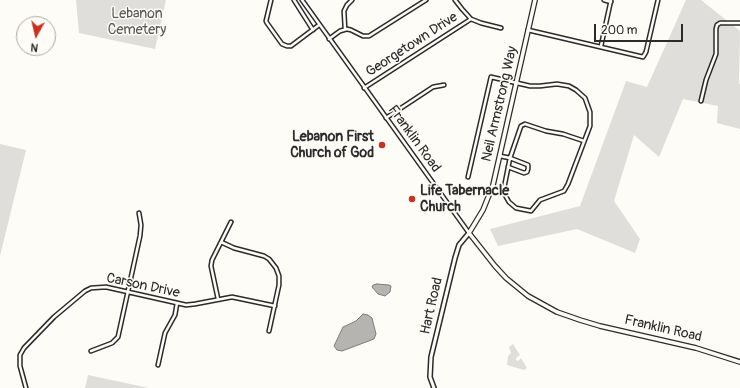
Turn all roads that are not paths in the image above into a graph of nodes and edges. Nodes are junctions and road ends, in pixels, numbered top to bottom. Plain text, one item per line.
1 (271, 0) edge
2 (294, 0) edge
3 (302, 0) edge
4 (352, 0) edge
5 (426, 0) edge
6 (455, 0) edge
7 (535, 0) edge
8 (604, 0) edge
9 (658, 0) edge
10 (611, 1) edge
11 (471, 19) junction
12 (740, 22) edge
13 (319, 25) junction
14 (501, 28) dead end
15 (345, 29) junction
16 (313, 30) junction
17 (528, 30) junction
18 (329, 39) junction
19 (601, 46) junction
20 (516, 83) junction
21 (444, 85) dead end
22 (364, 88) junction
23 (701, 102) dead end
24 (386, 118) junction
25 (584, 141) junction
26 (499, 156) junction
27 (510, 158) junction
28 (508, 167) junction
29 (468, 177) dead end
30 (139, 213) dead end
31 (231, 222) dead end
32 (469, 233) junction
33 (220, 242) junction
34 (128, 292) junction
35 (218, 299) junction
36 (177, 303) junction
37 (274, 306) junction
38 (269, 331) dead end
39 (91, 351) dead end
40 (740, 362) edge
41 (158, 365) dead end
42 (26, 388) edge
43 (434, 388) edge

1 - 16 street
2 - 16 street
3 - 13 street, Franklin Road
4 - 15 street
5 - 15 street
6 - 11 street
7 - 17 main road, Neil Armstrong Way
8 - 10 street
9 - 19 street
10 - 19 street
11 - 14 street
11 - 22 street, Georgetown Drive
12 - 23 street
13 - 16 street
13 - 18 street, Franklin Road
15 - 18 street
17 - 19 street
17 - 20 main road, Neil Armstrong Way
18 - 22 street, Franklin Road
20 - 25 street
20 - 26 main road, Neil Armstrong Way
20 - 29 street
21 - 24 street
22 - 24 street, Franklin Road
24 - 32 street, Franklin Road
25 - 27 street
25 - 28 street
26 - 27 street
26 - 32 main road, Neil Armstrong Way
27 - 28 street
27 - 28 street
30 - 34 street
31 - 33 street
32 - 40 main road, Franklin Road
32 - 43 street, Hart Road
33 - 35 street
33 - 37 street
34 - 36 street, Carson Drive
34 - 39 street
34 - 42 street, Carson Drive
35 - 36 street, Carson Drive
35 - 37 street, Carson Drive
36 - 41 street
37 - 38 street

